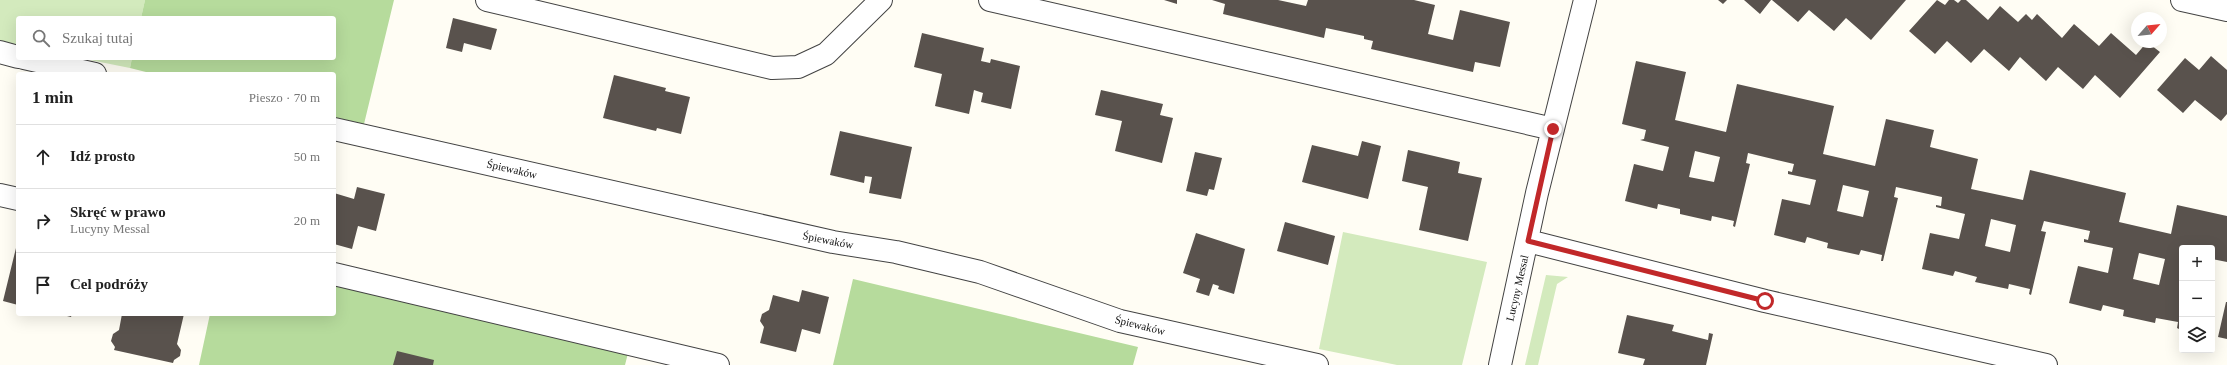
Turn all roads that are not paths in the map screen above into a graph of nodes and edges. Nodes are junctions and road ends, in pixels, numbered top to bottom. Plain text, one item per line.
1 (487, 0) edge
2 (881, 0) edge
3 (990, 0) edge
4 (1585, 0) edge
5 (2182, 0) edge
6 (2227, 10) edge
7 (0, 52) edge
8 (16, 56) edge
9 (33, 60) edge
10 (85, 72) edge
11 (336, 129) edge
12 (1553, 129) junction
13 (0, 195) edge
14 (16, 199) edge
15 (1528, 241) junction
16 (336, 274) edge
17 (718, 365) edge
18 (1318, 365) edge
19 (1500, 365) edge
20 (2046, 365) edge

1 - 2 street
3 - 12 street
4 - 12 street, Lucyny Messal
5 - 6 street
7 - 8 street
9 - 10 street
11 - 18 street, Śpiewaków
12 - 15 street, Lucyny Messal
13 - 14 street
15 - 19 street, Lucyny Messal
15 - 20 street
16 - 17 street

